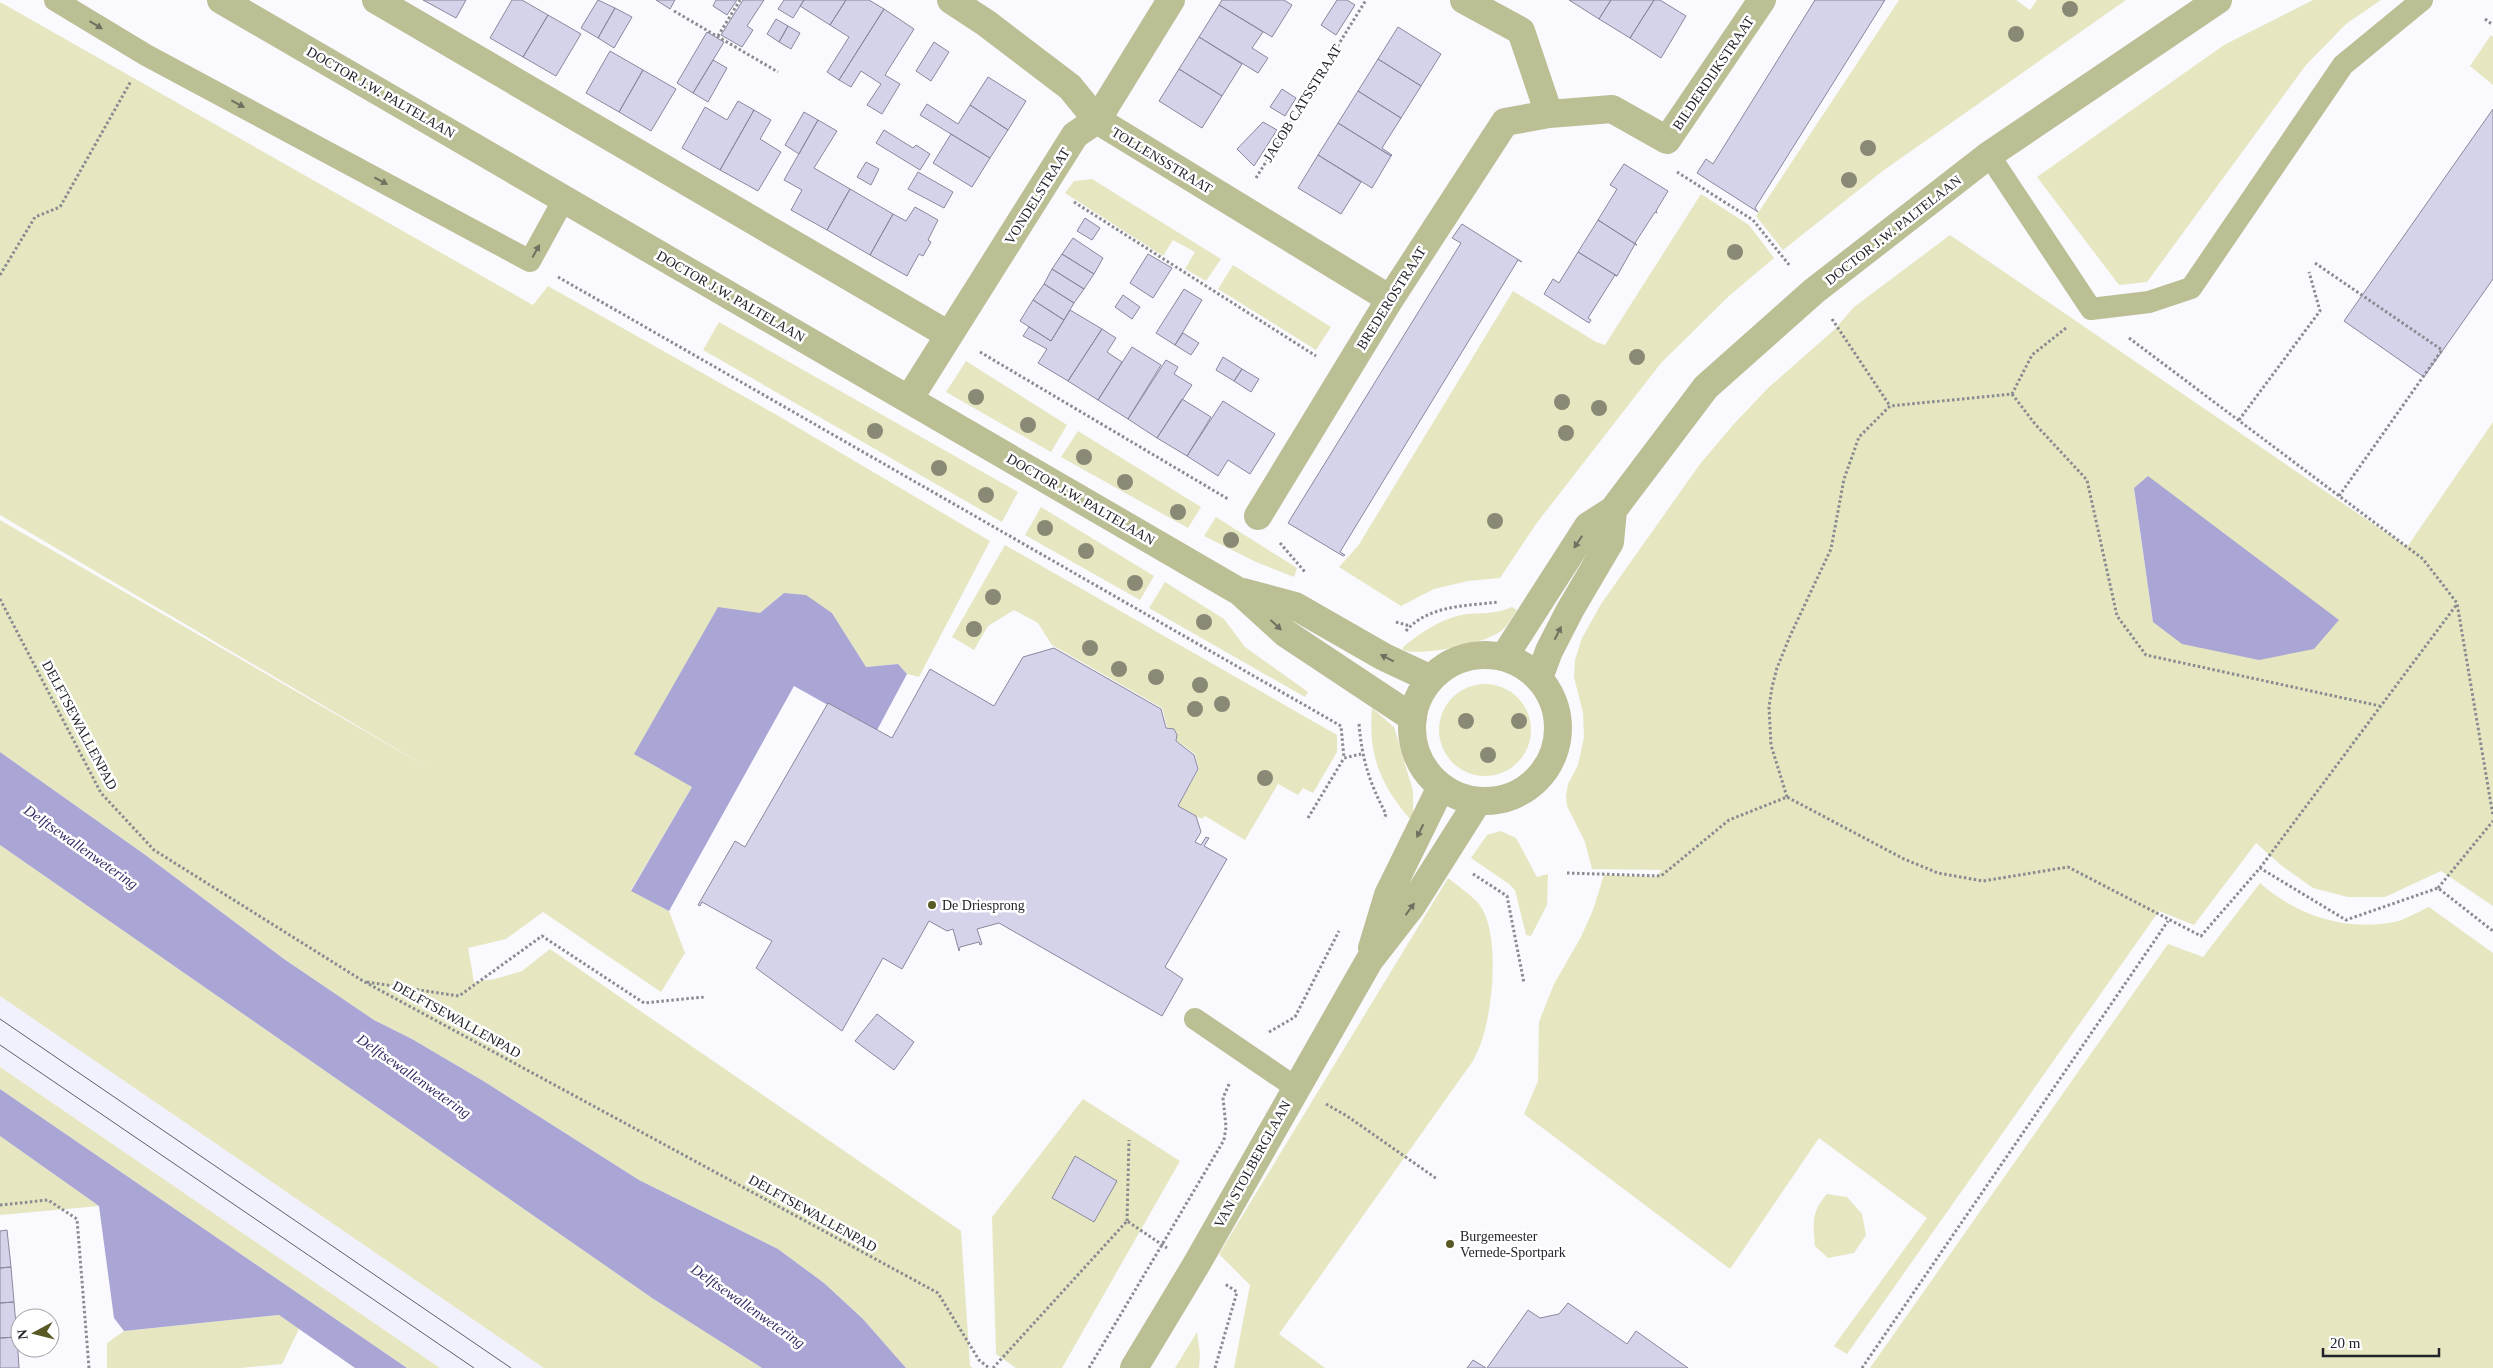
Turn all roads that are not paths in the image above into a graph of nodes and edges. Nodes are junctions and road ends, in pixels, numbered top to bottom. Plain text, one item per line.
1 (55, 0) edge
2 (221, 0) edge
3 (376, 0) edge
4 (951, 0) edge
5 (1171, 0) edge
6 (1464, 0) edge
7 (1762, 0) edge
8 (2218, 0) edge
9 (2422, 0) edge
10 (1549, 114) junction
11 (1097, 120) junction
12 (1989, 155) junction
13 (564, 199) junction
14 (1390, 299) junction
15 (949, 335) junction
16 (909, 399) junction
17 (1613, 510) junction
18 (1258, 516) road end
19 (1240, 592) junction
20 (1504, 657) junction
21 (1539, 678) junction
22 (1431, 679) junction
23 (1413, 718) junction
24 (1441, 787) junction
25 (1478, 801) junction
26 (1369, 961) junction
27 (1195, 1020) dead end
28 (1295, 1086) junction
29 (1134, 1368) edge

1 -> 13 lane
2 - 13 street, DOCTOR J.W. PALTELAAN
3 - 15 street
4 - 11 street, TOLLENSSTRAAT
5 - 11 street, VONDELSTRAAT
6 - 10 street
7 - 10 street, BILDERDIJKSTRAAT
8 - 12 street, DOCTOR J.W. PALTELAAN
9 - 12 lane
10 - 14 street, BREDEROSTRAAT
11 - 14 street, TOLLENSSTRAAT
11 - 15 street, VONDELSTRAAT
12 - 17 street, DOCTOR J.W. PALTELAAN
13 - 16 street, DOCTOR J.W. PALTELAAN
14 - 18 street, BREDEROSTRAAT
15 - 16 street, VONDELSTRAAT
16 - 19 street, DOCTOR J.W. PALTELAAN
17 -> 20 street, DOCTOR J.W. PALTELAAN
21 -> 17 street
22 -> 19 street, DOCTOR J.W. PALTELAAN
19 -> 23 street, DOCTOR J.W. PALTELAAN
20 - 21 street
20 - 22 street
21 - 25 street
22 - 23 street
23 - 24 street
24 - 25 street
24 -> 26 street, VAN STOLBERGLAAN
26 -> 25 street, VAN STOLBERGLAAN
26 - 28 street, VAN STOLBERGLAAN
27 - 28 lane
28 - 29 street, VAN STOLBERGLAAN

